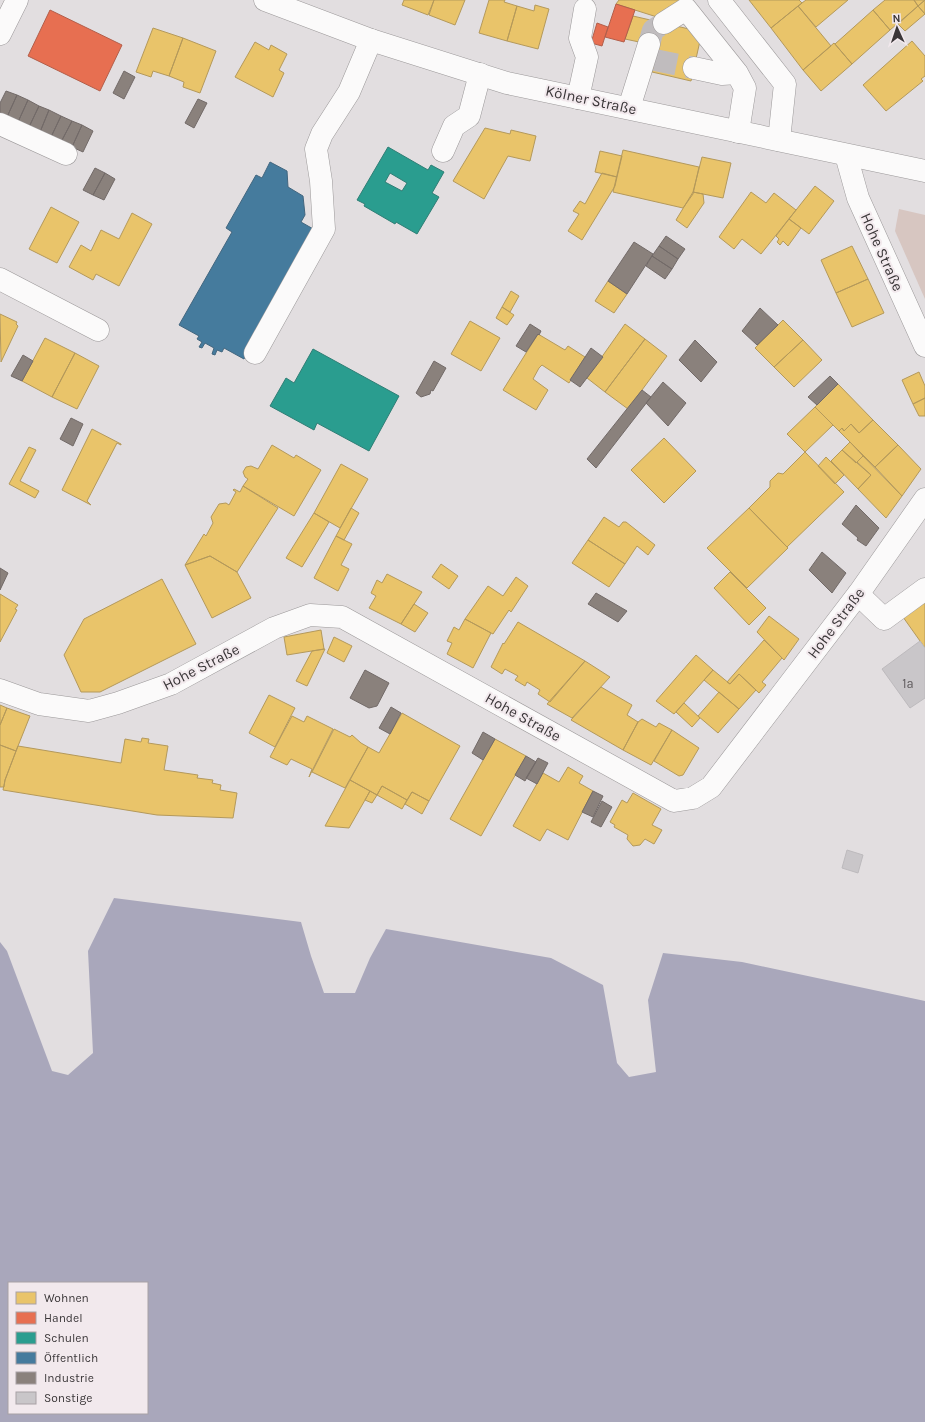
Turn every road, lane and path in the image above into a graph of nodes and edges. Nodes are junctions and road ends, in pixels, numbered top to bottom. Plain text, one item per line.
1 (17, 0) edge
2 (265, 0) edge
3 (719, 0) edge
4 (585, 9) dead end
5 (664, 23) tunnel mouth
6 (0, 34) edge
7 (371, 40) junction
8 (650, 54) tunnel mouth
9 (694, 68) tunnel mouth
10 (737, 73) junction
11 (480, 74) junction
12 (578, 98) junction
13 (629, 108) junction
14 (0, 124) edge
15 (738, 132) junction
16 (779, 140) junction
17 (443, 151) dead end
18 (66, 154) dead end
19 (846, 155) junction
20 (925, 171) edge
21 (0, 279) edge
22 (98, 330) dead end
23 (925, 346) edge
24 (255, 353) dead end
25 (925, 499) edge
26 (925, 589) edge
27 (858, 594) junction
28 (0, 690) edge

1 - 6 street
2 - 7 street, Kölner Straße
3 - 16 street
4 - 12 street
5 - 10 street
7 - 11 street, Kölner Straße
7 - 24 street
8 - 13 street
9 - 10 street
10 - 15 street
11 - 12 street, Kölner Straße
11 - 17 street
12 - 13 street, Kölner Straße
13 - 15 street, Kölner Straße
14 - 18 street
15 - 16 street, Kölner Straße
16 - 19 street, Kölner Straße
19 - 20 street, Kölner Straße
19 - 23 street, Hohe Straße
21 - 22 street
25 - 27 street, Hohe Straße
26 - 27 street
27 - 28 street, Hohe Straße

